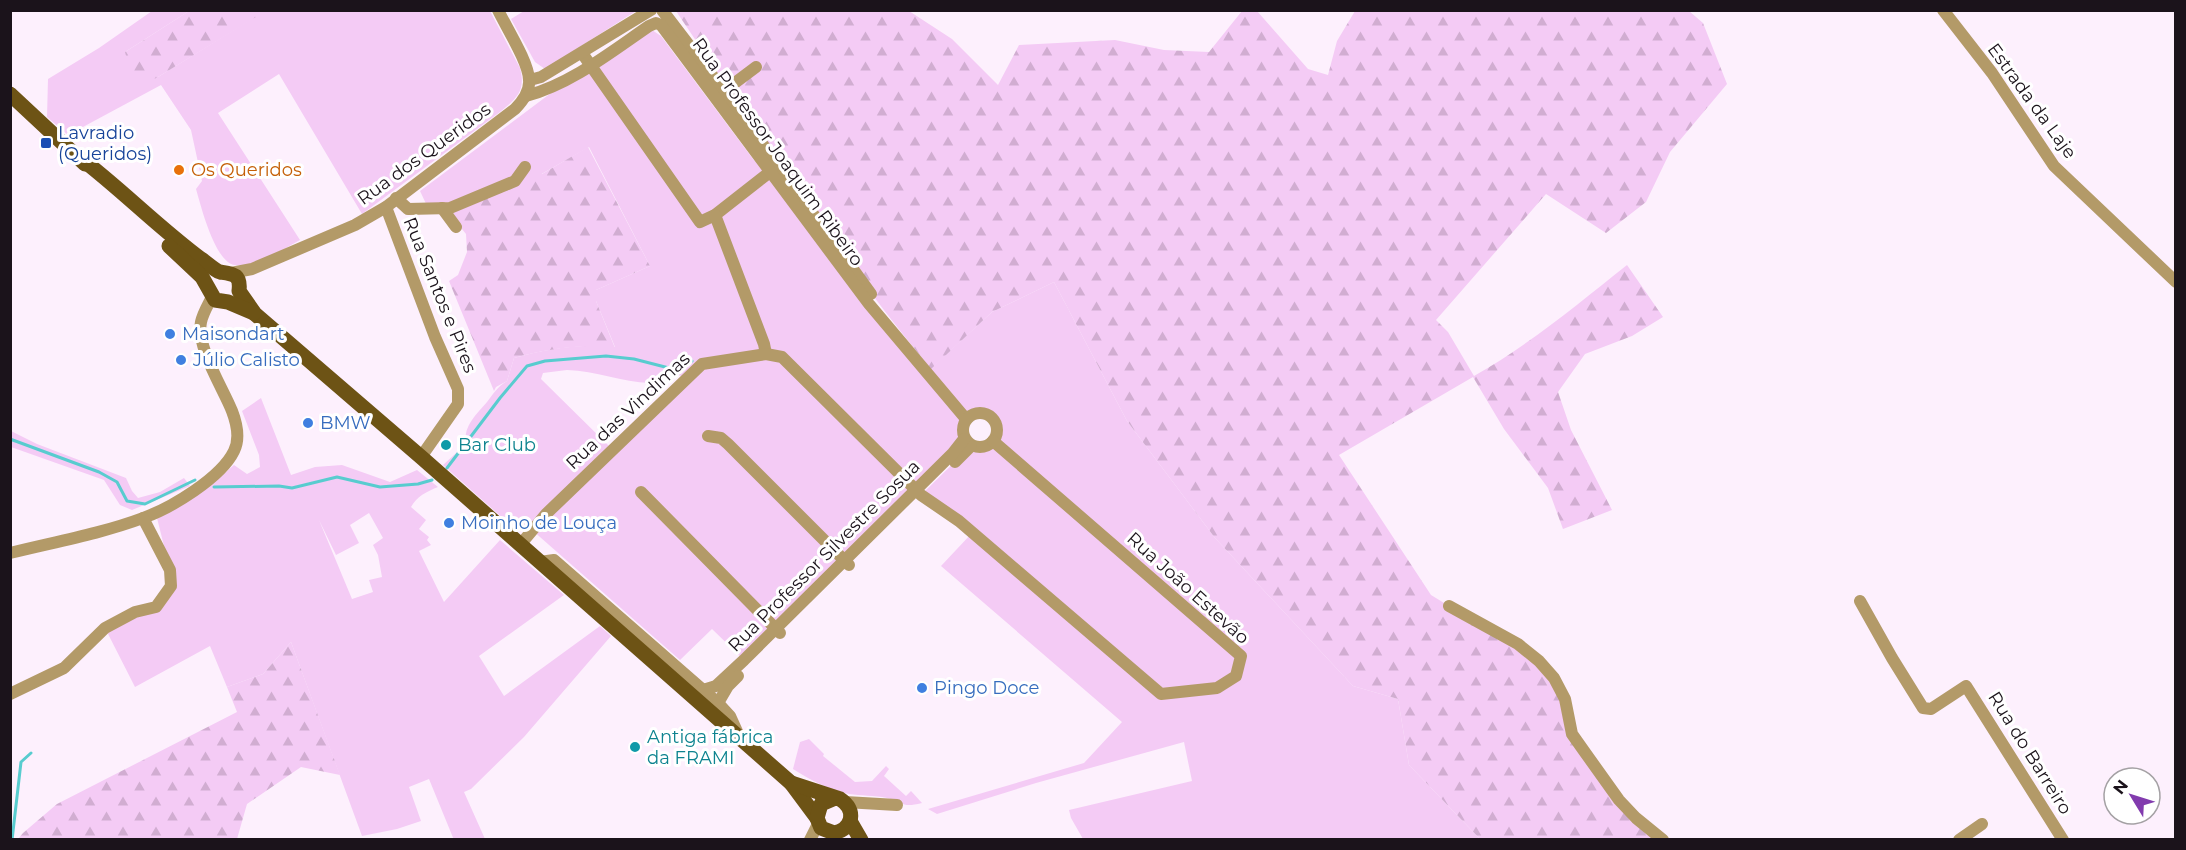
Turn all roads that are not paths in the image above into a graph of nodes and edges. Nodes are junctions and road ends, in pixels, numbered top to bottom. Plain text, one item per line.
1 (498, 10) edge
2 (651, 10) edge
3 (662, 10) edge
4 (1943, 10) edge
5 (603, 39) junction
6 (611, 52) junction
7 (582, 53) junction
8 (589, 66) junction
9 (756, 67) dead end
10 (530, 80) junction
11 (724, 91) junction
12 (10, 94) edge
13 (526, 96) junction
14 (525, 167) dead end
15 (770, 172) junction
16 (396, 198) junction
17 (386, 207) junction
18 (442, 208) junction
19 (715, 215) junction
20 (456, 227) dead end
21 (2175, 282) edge
22 (225, 288) junction
23 (766, 354) junction
24 (969, 417) junction
25 (708, 436) dead end
26 (993, 441) junction
27 (968, 442) junction
28 (422, 457) junction
29 (641, 492) dead end
30 (918, 492) junction
31 (143, 518) junction
32 (520, 544) junction
33 (10, 553) edge
34 (540, 562) junction
35 (846, 563) junction
36 (1860, 601) dead end
37 (1449, 606) dead end
38 (779, 631) junction
39 (703, 690) junction
40 (10, 694) edge
41 (718, 703) junction
42 (741, 740) junction
43 (791, 783) junction
44 (897, 805) dead end
45 (845, 809) junction
46 (1982, 824) dead end
47 (831, 829) edge
48 (810, 840) edge
49 (816, 840) edge
50 (861, 840) edge
51 (1663, 840) edge
52 (1959, 840) edge
53 (2063, 840) edge

1 - 10 street
2 - 5 street
3 - 11 street, Rua Professor Joaquim Ribeiro
4 - 21 street, Estrada da Laje
5 - 6 street
5 - 7 street
6 - 8 street, Rua Professor Joaquim Ribeiro
6 - 15 street, Rua Professor Joaquim Ribeiro
7 - 8 street
7 - 10 street
8 - 13 street, Rua Professor Joaquim Ribeiro
8 - 19 street
9 - 11 street
10 - 13 street
11 - 24 street, Rua Professor Joaquim Ribeiro
12 - 22 main road
13 - 16 street, Rua dos Queridos
14 - 18 street
15 - 19 street
15 - 24 street, Rua Professor Joaquim Ribeiro
16 - 17 street, Rua dos Queridos
16 - 18 street
17 - 22 street, Rua dos Queridos
17 - 28 street, Rua Santos e Pires
18 - 20 street
19 - 23 street
22 - 28 main road
22 - 31 street, Rua dos Queridos
23 - 30 street
23 - 32 street, Rua das Vindimas
24 - 26 street
24 - 27 street
25 - 35 street
26 - 27 street
26 - 30 street, Rua João Estevão
27 - 30 street, Rua Professor Silvestre Sosua
28 - 32 main road
29 - 38 street
30 - 35 street, Rua Professor Silvestre Sosua
31 - 33 street
31 - 40 street
32 - 34 main road
34 - 39 street
34 - 42 main road
35 - 38 street, Rua Professor Silvestre Sosua
36 - 53 street, Rua do Barreiro
37 - 51 street
38 - 39 street, Rua Professor Silvestre Sosua
38 - 41 street, Rua Professor Silvestre Sosua
39 - 41 street
41 - 42 street
42 - 43 main road
43 - 45 main road
43 - 47 main road
44 - 45 street
45 - 47 main road
45 - 47 main road
45 - 50 main road
46 - 52 street
47 - 48 street
47 - 49 street

